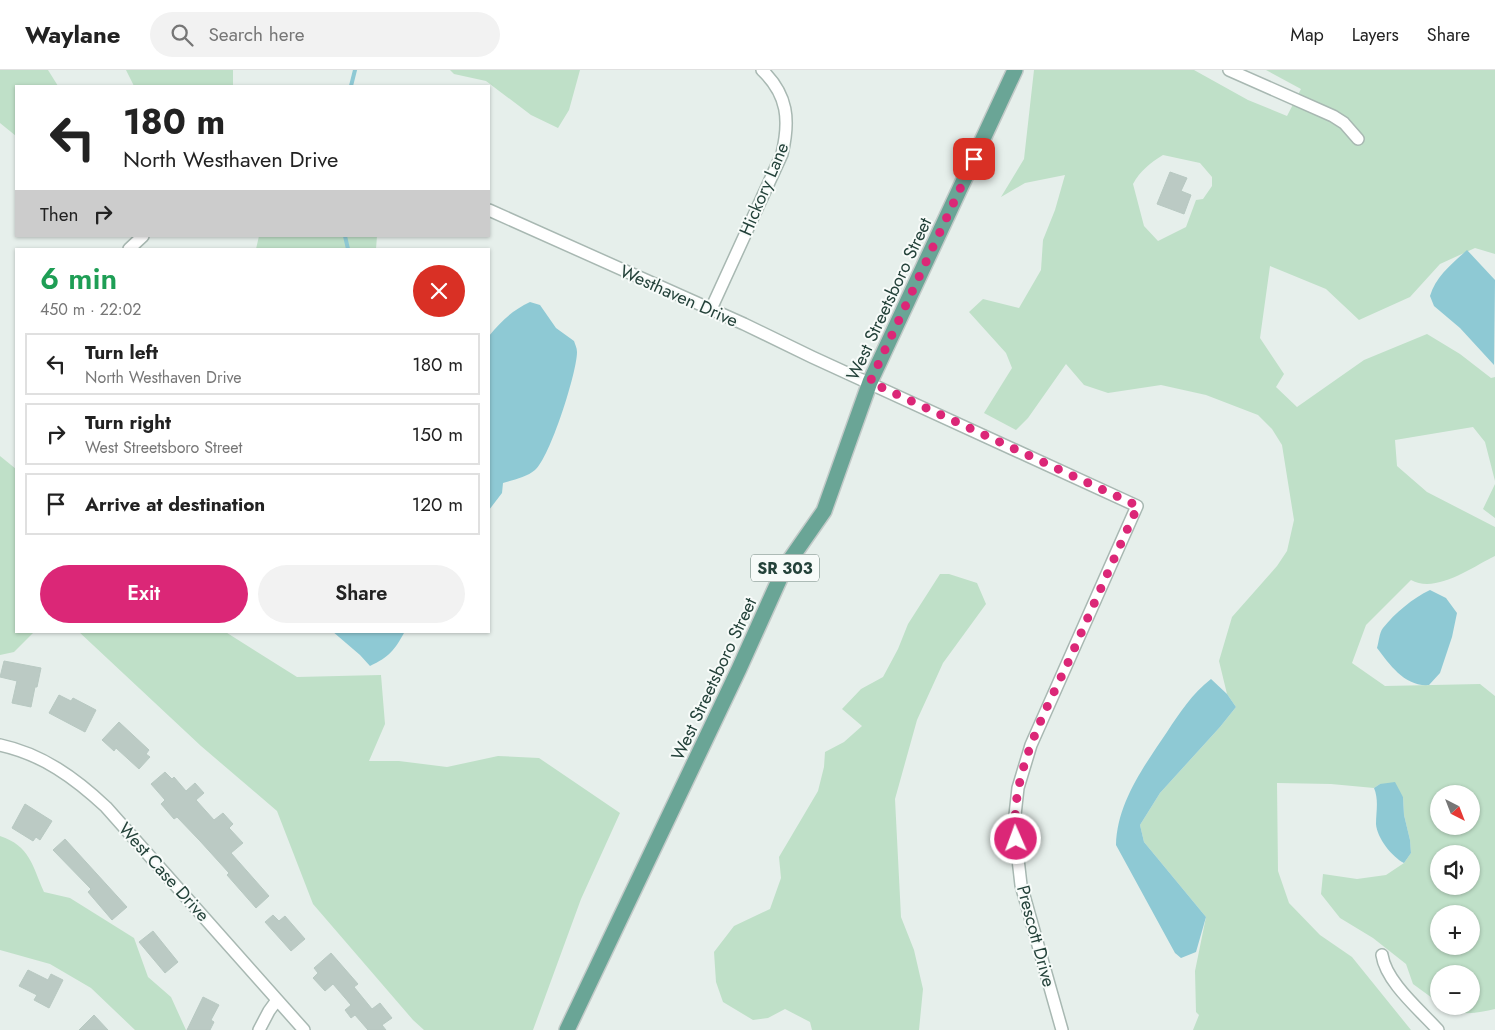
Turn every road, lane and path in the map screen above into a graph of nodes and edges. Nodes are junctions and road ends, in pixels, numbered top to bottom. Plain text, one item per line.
1 (762, 70) edge
2 (1015, 70) edge
3 (1229, 70) edge
4 (1358, 139) dead end
5 (490, 210) edge
6 (142, 237) edge
7 (130, 248) edge
8 (711, 309) junction
9 (870, 382) junction
10 (1138, 506) joint
11 (0, 745) edge
12 (1382, 955) dead end
13 (277, 1000) junction
14 (259, 1030) edge
15 (304, 1030) edge
16 (567, 1030) edge
17 (1062, 1030) edge
18 (1438, 1030) edge

1 - 8 street, Hickory Lane
2 - 9 main road, West Streetsboro Street / SR 303
3 - 4 street
5 - 8 street, Westhaven Drive
6 - 7 street
8 - 9 street, Westhaven Drive
9 - 10 street, Westhaven Drive
9 - 16 main road, West Streetsboro Street / SR 303
10 - 17 street, Prescott Drive
11 - 13 street, West Case Drive
12 - 18 street
13 - 14 street
13 - 15 street, West Case Drive

